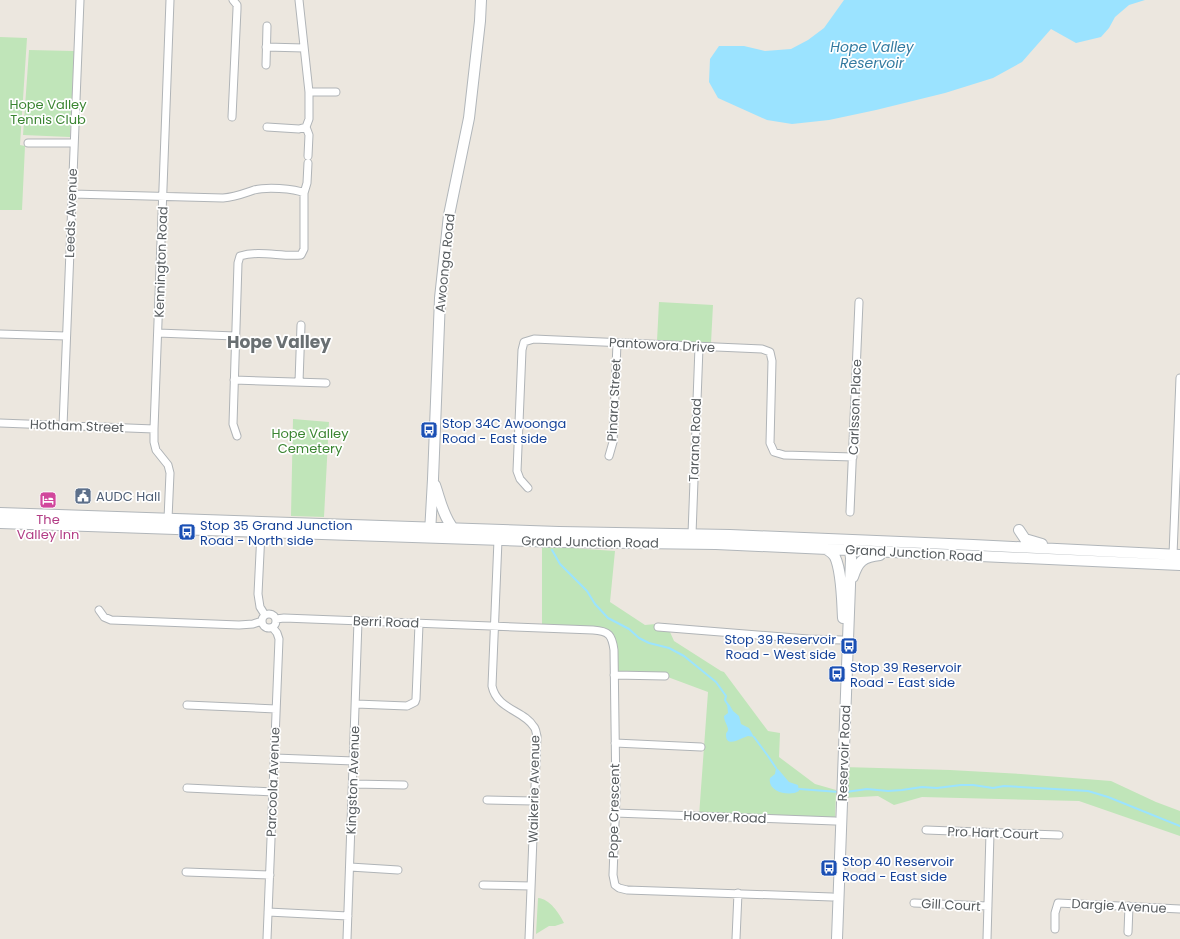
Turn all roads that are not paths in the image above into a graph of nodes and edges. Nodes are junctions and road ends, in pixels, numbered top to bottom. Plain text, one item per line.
1 (80, 0) edge
2 (170, 0) edge
3 (233, 0) edge
4 (299, 0) edge
5 (481, 0) edge
6 (267, 26) dead end
7 (266, 47) junction
8 (304, 48) junction
9 (266, 66) dead end
10 (310, 92) junction
11 (336, 92) dead end
12 (232, 117) dead end
13 (306, 127) junction
14 (267, 128) dead end
15 (28, 143) dead end
16 (74, 143) junction
17 (304, 193) junction
18 (72, 194) junction
19 (163, 197) junction
20 (859, 302) dead end
21 (302, 324) dead end
22 (158, 333) junction
23 (0, 334) edge
24 (66, 336) junction
25 (235, 336) junction
26 (617, 343) junction
27 (699, 347) junction
28 (1180, 378) edge
29 (234, 380) junction
30 (299, 382) junction
31 (326, 383) dead end
32 (0, 423) edge
33 (63, 426) junction
34 (154, 429) junction
35 (237, 436) dead end
36 (609, 456) dead end
37 (852, 457) junction
38 (433, 479) junction
39 (1178, 480) edge
40 (528, 488) dead end
41 (850, 512) dead end
42 (0, 514) edge
43 (55, 520) junction
44 (0, 523) edge
45 (168, 524) junction
46 (261, 527) junction
47 (453, 528) junction
48 (1019, 530) dead end
49 (430, 532) junction
50 (692, 534) junction
51 (498, 540) junction
52 (677, 543) junction
53 (716, 544) junction
54 (849, 545) junction
55 (1012, 547) junction
56 (826, 548) junction
57 (1062, 550) junction
58 (898, 552) junction
59 (1012, 557) junction
60 (1177, 560) edge
61 (850, 588) junction
62 (99, 610) dead end
63 (264, 618) junction
64 (276, 619) junction
65 (843, 620) junction
66 (358, 621) junction
67 (419, 624) junction
68 (495, 626) junction
69 (658, 627) dead end
70 (273, 628) junction
71 (845, 640) junction
72 (614, 675) junction
73 (665, 676) dead end
74 (356, 704) junction
75 (187, 705) dead end
76 (276, 709) junction
77 (615, 743) junction
78 (701, 747) dead end
79 (274, 758) junction
80 (354, 761) junction
81 (353, 784) junction
82 (404, 785) dead end
83 (187, 788) dead end
84 (273, 792) junction
85 (487, 800) dead end
86 (534, 801) junction
87 (615, 813) junction
88 (838, 822) junction
89 (926, 830) dead end
90 (990, 833) junction
91 (1059, 835) dead end
92 (350, 867) junction
93 (398, 870) dead end
94 (186, 872) dead end
95 (270, 875) junction
96 (483, 885) dead end
97 (531, 886) junction
98 (738, 894) junction
99 (835, 897) junction
100 (914, 903) dead end
101 (988, 906) junction
102 (1129, 906) junction
103 (1180, 909) edge
104 (268, 912) junction
105 (348, 916) junction
106 (1055, 929) dead end
107 (1128, 932) dead end
108 (267, 939) edge
109 (347, 939) edge
110 (529, 939) edge
111 (736, 939) edge
112 (830, 939) edge
113 (837, 939) edge
114 (986, 939) edge

1 - 16 street, Leeds Avenue
2 - 19 street, Kennington Road
3 - 12 street
4 - 8 street
5 - 38 main road, Awoonga Road
6 - 7 street
7 - 8 street
7 - 9 street
8 - 10 street
10 - 11 street
10 - 13 street
13 - 14 street
13 - 17 street
15 - 16 street
16 - 18 street, Leeds Avenue
17 - 19 street
17 - 25 street
18 - 19 street
18 - 24 street, Leeds Avenue
19 - 22 street, Kennington Road
20 - 37 street, Carlsson Place
21 - 30 street
22 - 25 street
22 - 34 street, Kennington Road
23 - 24 street
24 - 33 street, Leeds Avenue
25 - 29 street
26 - 27 street, Pantowora Drive
26 - 36 street, Pinara Street
26 - 40 street, Pantowora Drive
27 - 37 street, Pantowora Drive
27 - 50 street, Tarana Road
28 - 39 street
29 - 30 street
29 - 35 street
30 - 31 street
32 - 33 street, Hotham Street
33 - 34 street, Hotham Street
34 - 45 street, Kennington Road
37 - 41 street, Carlsson Place
38 - 47 main road
38 - 49 main road, Awoonga Road
39 - 60 street
42 - 43 main road, Grand Junction Road
43 - 44 main road, Grand Junction Road
43 - 45 main road, Grand Junction Road
45 - 46 main road, Grand Junction Road
46 - 49 main road, Grand Junction Road
46 - 63 street
47 - 49 main road, Grand Junction Road
47 - 50 main road, Grand Junction Road
48 - 57 main road
49 - 51 main road, Grand Junction Road
50 - 52 main road
50 - 53 main road
50 - 54 main road, Grand Junction Road
51 - 52 main road, Grand Junction Road
51 - 68 street, Waikerie Avenue
52 - 53 main road, Grand Junction Road
53 - 56 main road, Grand Junction Road
54 - 55 main road, Grand Junction Road
54 - 56 main road, Grand Junction Road
54 - 58 main road, Grand Junction Road
54 - 61 main road, Reservoir Road
54 - 65 main road, Reservoir Road
55 - 57 main road, Grand Junction Road
55 - 59 main road
56 - 65 main road
57 - 60 main road, Grand Junction Road
58 - 59 main road, Grand Junction Road
58 - 61 main road
59 - 60 main road, Grand Junction Road
61 - 71 main road, Reservoir Road
62 - 63 street
63 - 64 street
63 - 70 street
64 - 66 street, Berri Road
64 - 70 street
65 - 71 main road, Reservoir Road
66 - 67 street, Berri Road
66 - 74 street, Kingston Avenue
67 - 68 street, Berri Road
67 - 74 street
68 - 72 street, Pope Crescent
68 - 86 street, Waikerie Avenue
69 - 71 street
70 - 76 street, Parcoola Avenue
71 - 88 main road, Reservoir Road
72 - 73 street
72 - 77 street, Pope Crescent
74 - 80 street, Kingston Avenue
75 - 76 street
76 - 79 street, Parcoola Avenue
77 - 78 street
77 - 87 street, Pope Crescent
79 - 80 street
79 - 84 street, Parcoola Avenue
80 - 81 street, Kingston Avenue
81 - 82 street
81 - 92 street, Kingston Avenue
83 - 84 street
84 - 95 street, Parcoola Avenue
85 - 86 street
86 - 97 street, Waikerie Avenue
87 - 88 street, Hoover Road
87 - 98 street, Pope Crescent
88 - 99 main road, Reservoir Road
89 - 90 street, Pro Hart Court
90 - 91 street, Pro Hart Court
90 - 101 street
92 - 93 street
92 - 105 street, Kingston Avenue
94 - 95 street
95 - 104 street, Parcoola Avenue
96 - 97 street
97 - 110 street, Waikerie Avenue
98 - 99 street, Pope Crescent
98 - 111 street
99 - 112 main road, Reservoir Road
99 - 113 main road, Reservoir Road
100 - 101 street, Gill Court
101 - 114 street
102 - 103 street, Dargie Avenue
102 - 106 street, Dargie Avenue
102 - 107 street
104 - 105 street
104 - 108 street, Parcoola Avenue
105 - 109 street, Kingston Avenue

